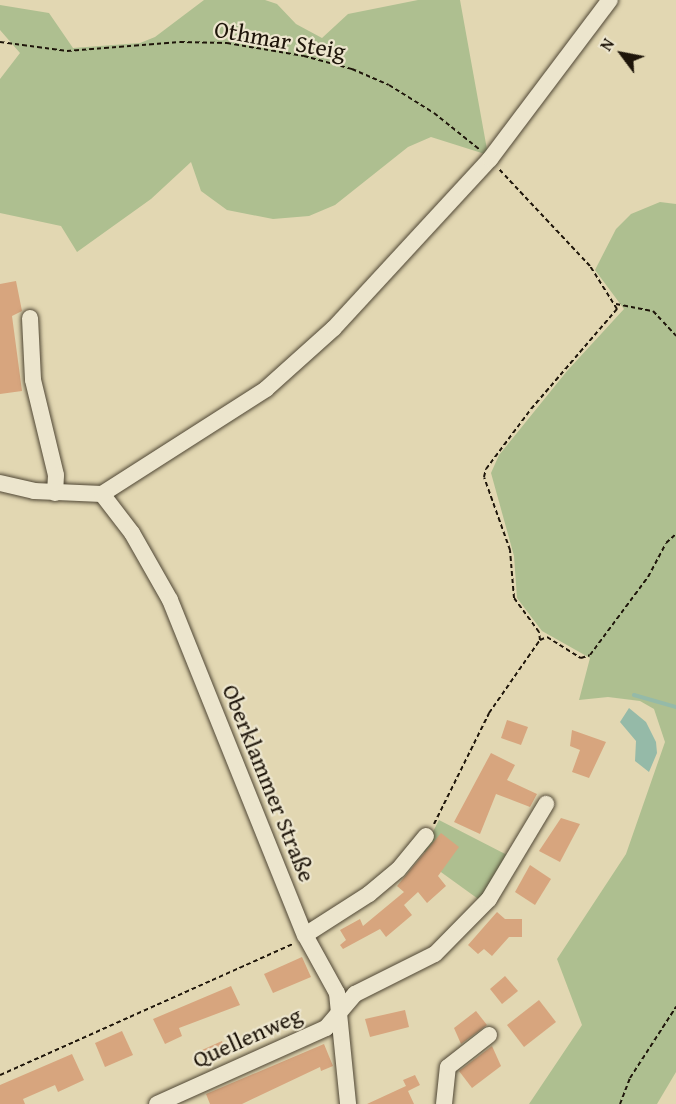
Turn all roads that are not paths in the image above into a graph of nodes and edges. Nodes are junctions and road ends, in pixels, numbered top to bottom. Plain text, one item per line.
1 (610, 0) edge
2 (30, 318) dead end
3 (0, 483) edge
4 (55, 493) junction
5 (102, 494) junction
6 (546, 804) dead end
7 (426, 836) road end
8 (305, 935) junction
9 (341, 1009) junction
10 (489, 1035) dead end
11 (157, 1104) edge
12 (348, 1104) edge
13 (444, 1104) edge

1 - 5 street
2 - 4 street
3 - 4 street
4 - 5 street
5 - 8 street, Oberklammer Straße
6 - 9 street, Quellenweg
7 - 8 street
8 - 9 street, Oberklammer Straße
9 - 11 street, Quellenweg
9 - 12 street, Oberklammer Straße
10 - 13 street

